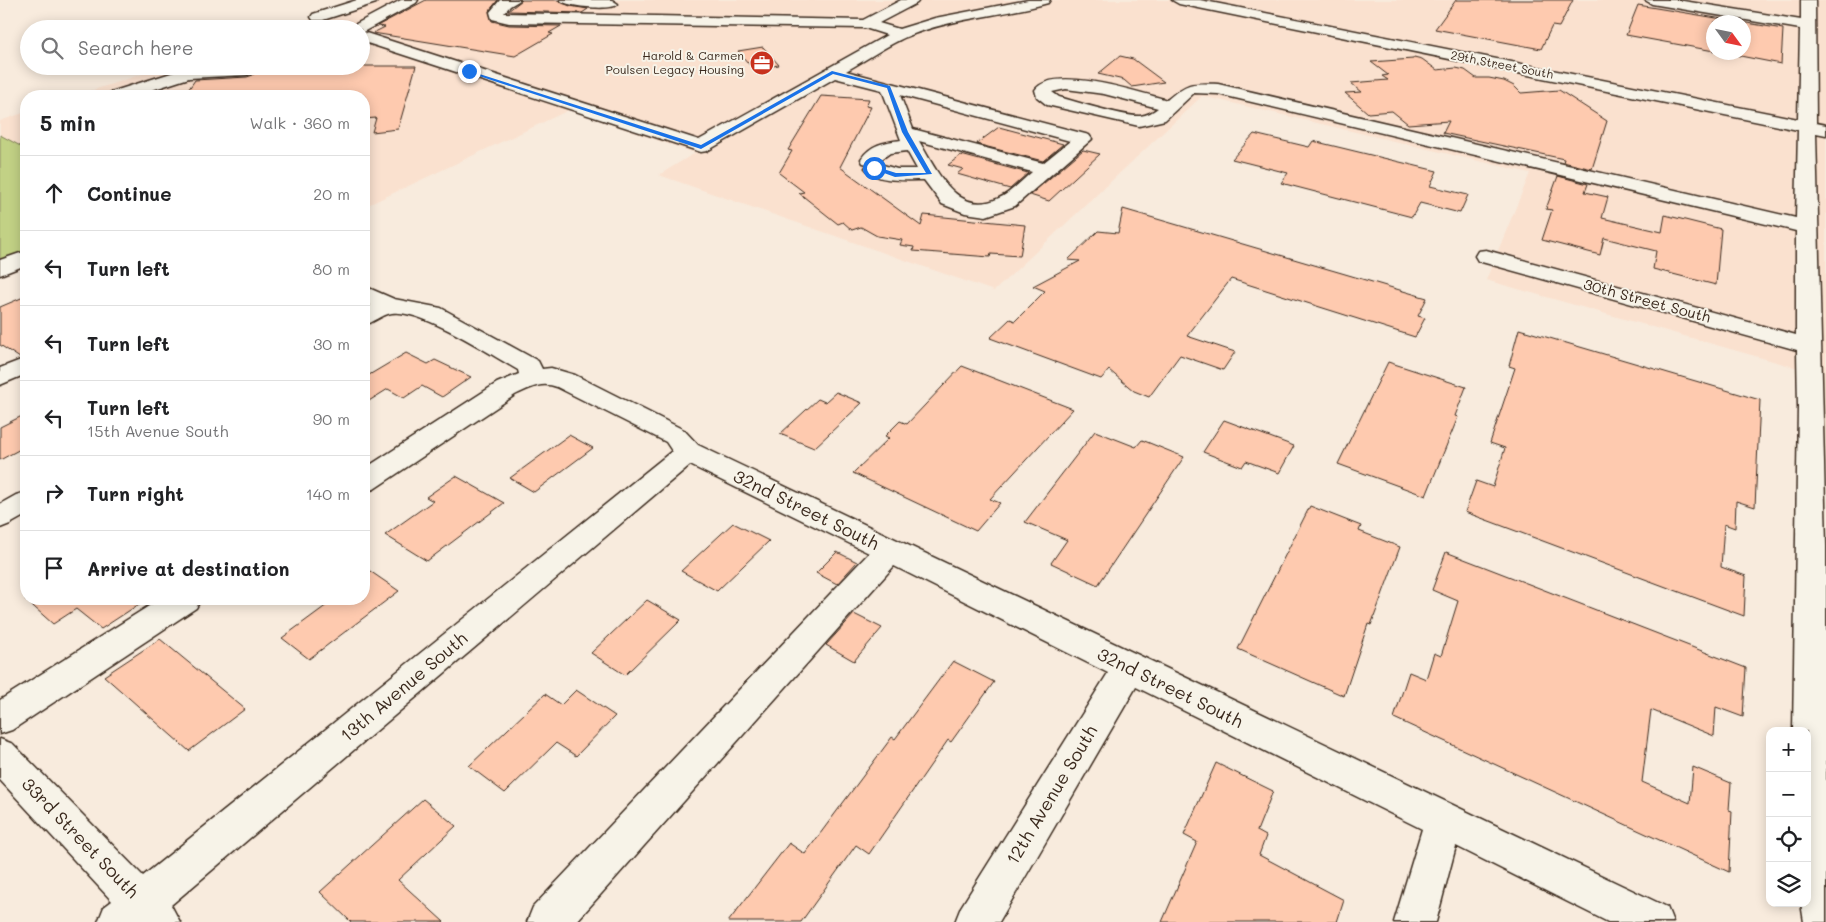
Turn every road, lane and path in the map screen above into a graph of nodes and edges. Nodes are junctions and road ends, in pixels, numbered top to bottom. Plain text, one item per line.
1 (371, 0) edge
2 (411, 0) edge
3 (513, 0) edge
4 (567, 0) edge
5 (912, 0) edge
6 (1043, 0) edge
7 (1179, 0) edge
8 (1808, 0) edge
9 (1659, 1) edge
10 (624, 5) dead end
11 (643, 7) dead end
12 (787, 8) dead end
13 (318, 18) dead end
14 (370, 22) edge
15 (724, 22) junction
16 (781, 23) junction
17 (866, 24) junction
18 (1808, 26) junction
19 (900, 34) junction
20 (370, 39) edge
21 (832, 72) junction
22 (181, 75) edge
23 (889, 87) junction
24 (135, 90) edge
25 (1170, 106) junction
26 (1816, 128) edge
27 (909, 138) junction
28 (1047, 170) junction
29 (929, 174) junction
30 (1807, 227) junction
31 (1486, 256) dead end
32 (20, 260) edge
33 (0, 268) edge
34 (370, 296) edge
35 (388, 305) junction
36 (370, 315) edge
37 (1808, 346) junction
38 (20, 368) edge
39 (0, 377) edge
40 (533, 377) junction
41 (688, 452) junction
42 (370, 478) edge
43 (20, 505) edge
44 (0, 517) edge
45 (1818, 545) edge
46 (889, 551) junction
47 (175, 605) edge
48 (1129, 668) junction
49 (0, 719) edge
50 (0, 755) edge
51 (1444, 821) junction
52 (140, 916) edge
53 (548, 922) edge
54 (976, 922) edge
55 (1414, 922) edge
56 (1652, 922) edge
57 (1824, 922) edge

1 - 13 street
2 - 14 street
3 - 15 street
4 - 10 street
5 - 17 street
6 - 19 street
7 - 26 street, 29th Street South
8 - 18 street
9 - 18 street
11 - 15 street
12 - 16 street
15 - 16 street
16 - 17 street
17 - 19 street
18 - 26 street
19 - 21 street
20 - 21 street
21 - 23 street
22 - 24 street
23 - 27 street
23 - 28 street
25 - 25 street
25 - 30 street
26 - 30 street
27 - 28 street
27 - 29 street
27 - 29 street
28 - 29 street
30 - 37 street
31 - 37 street, 30th Street South
32 - 33 street
34 - 35 street
35 - 36 street
35 - 40 street
37 - 45 street
38 - 39 street
40 - 41 street
40 - 42 street
41 - 46 street, 32nd Street South
41 - 52 street, 13th Avenue South
43 - 44 street
45 - 57 street
46 - 48 street, 32nd Street South
46 - 53 street
47 - 49 street
48 - 51 street, 32nd Street South
48 - 54 street, 12th Avenue South
50 - 52 street, 33rd Street South
51 - 55 street
51 - 56 street, 32nd Street South

